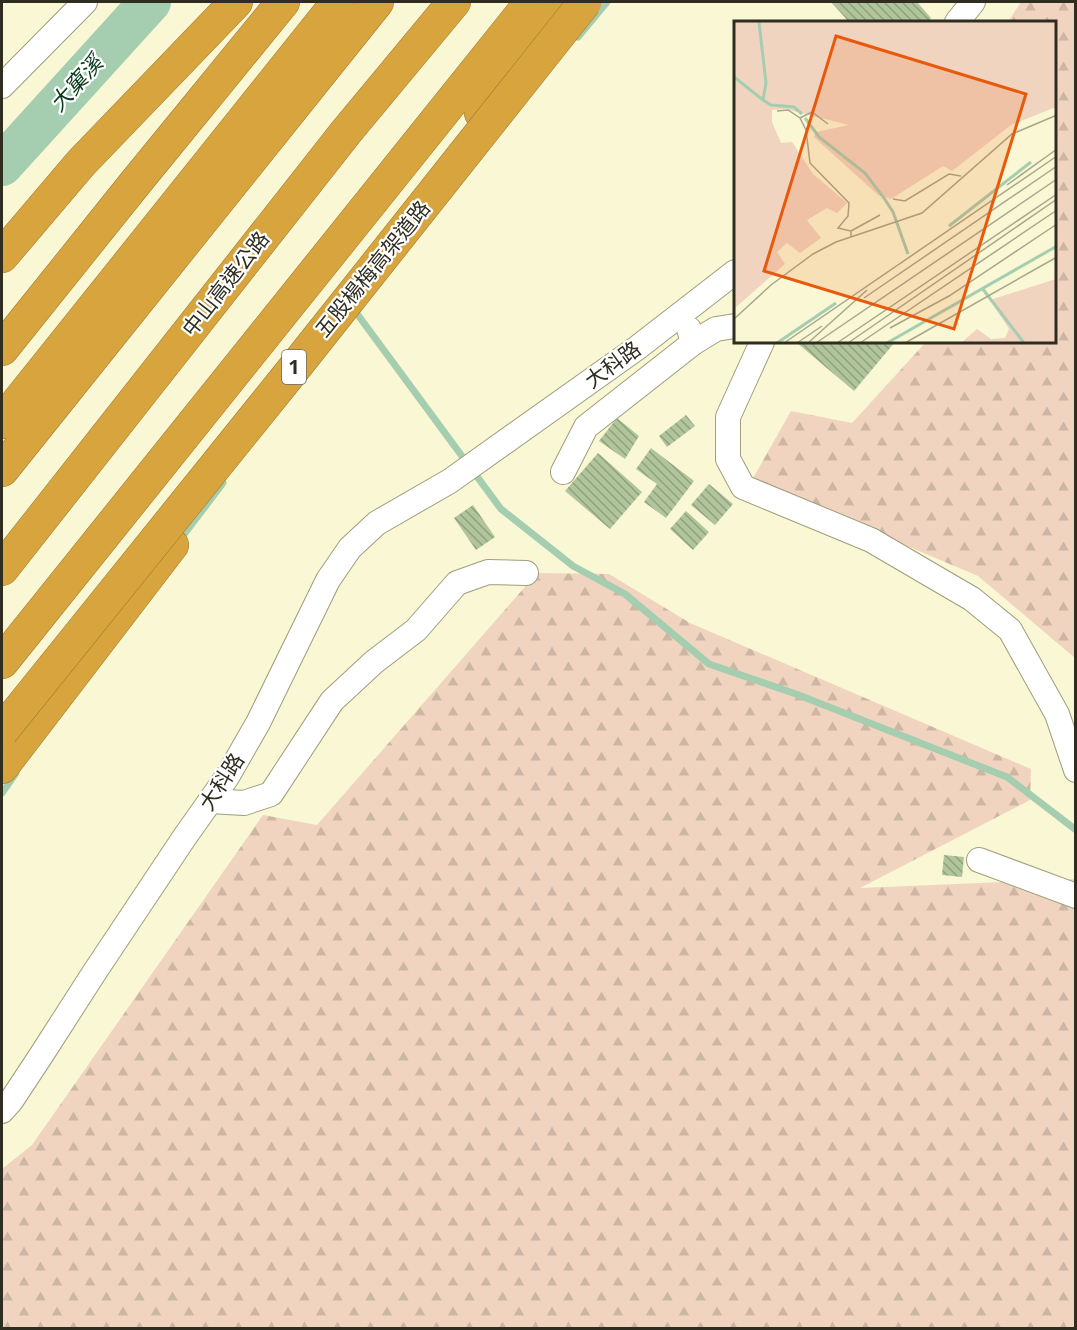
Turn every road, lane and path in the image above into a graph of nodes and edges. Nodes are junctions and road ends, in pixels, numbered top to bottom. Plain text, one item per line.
1 (85, 2) edge
2 (237, 2) edge
3 (283, 2) edge
4 (377, 2) edge
5 (454, 2) edge
6 (532, 2) edge
7 (549, 2) edge
8 (585, 2) edge
9 (973, 2) edge
10 (335, 5) edge
11 (958, 21) edge
12 (2, 86) edge
13 (2, 256) edge
14 (734, 273) edge
15 (683, 312) junction
16 (734, 326) edge
17 (693, 343) junction
18 (761, 344) edge
19 (2, 349) edge
20 (2, 422) edge
21 (2, 470) edge
22 (563, 472) dead end
23 (2, 568) edge
24 (526, 573) dead end
25 (2, 662) edge
26 (2, 731) edge
27 (2, 767) edge
28 (1076, 770) edge
29 (210, 801) junction
30 (979, 860) dead end
31 (1076, 896) edge
32 (2, 1112) edge

1 - 12 street
2 - 13 highway
3 - 19 highway
4 - 21 highway
5 - 23 highway, 中山高速公路
6 - 25 highway
7 - 27 highway
8 - 26 highway, 五股楊梅高架道路 / 1, bridge
9 - 11 street
10 - 20 highway
14 - 15 street, 大科路
15 - 17 street
15 - 29 street, 大科路
16 - 17 street
17 - 22 street
18 - 28 street
24 - 29 street
29 - 32 street, 大科路
30 - 31 street

